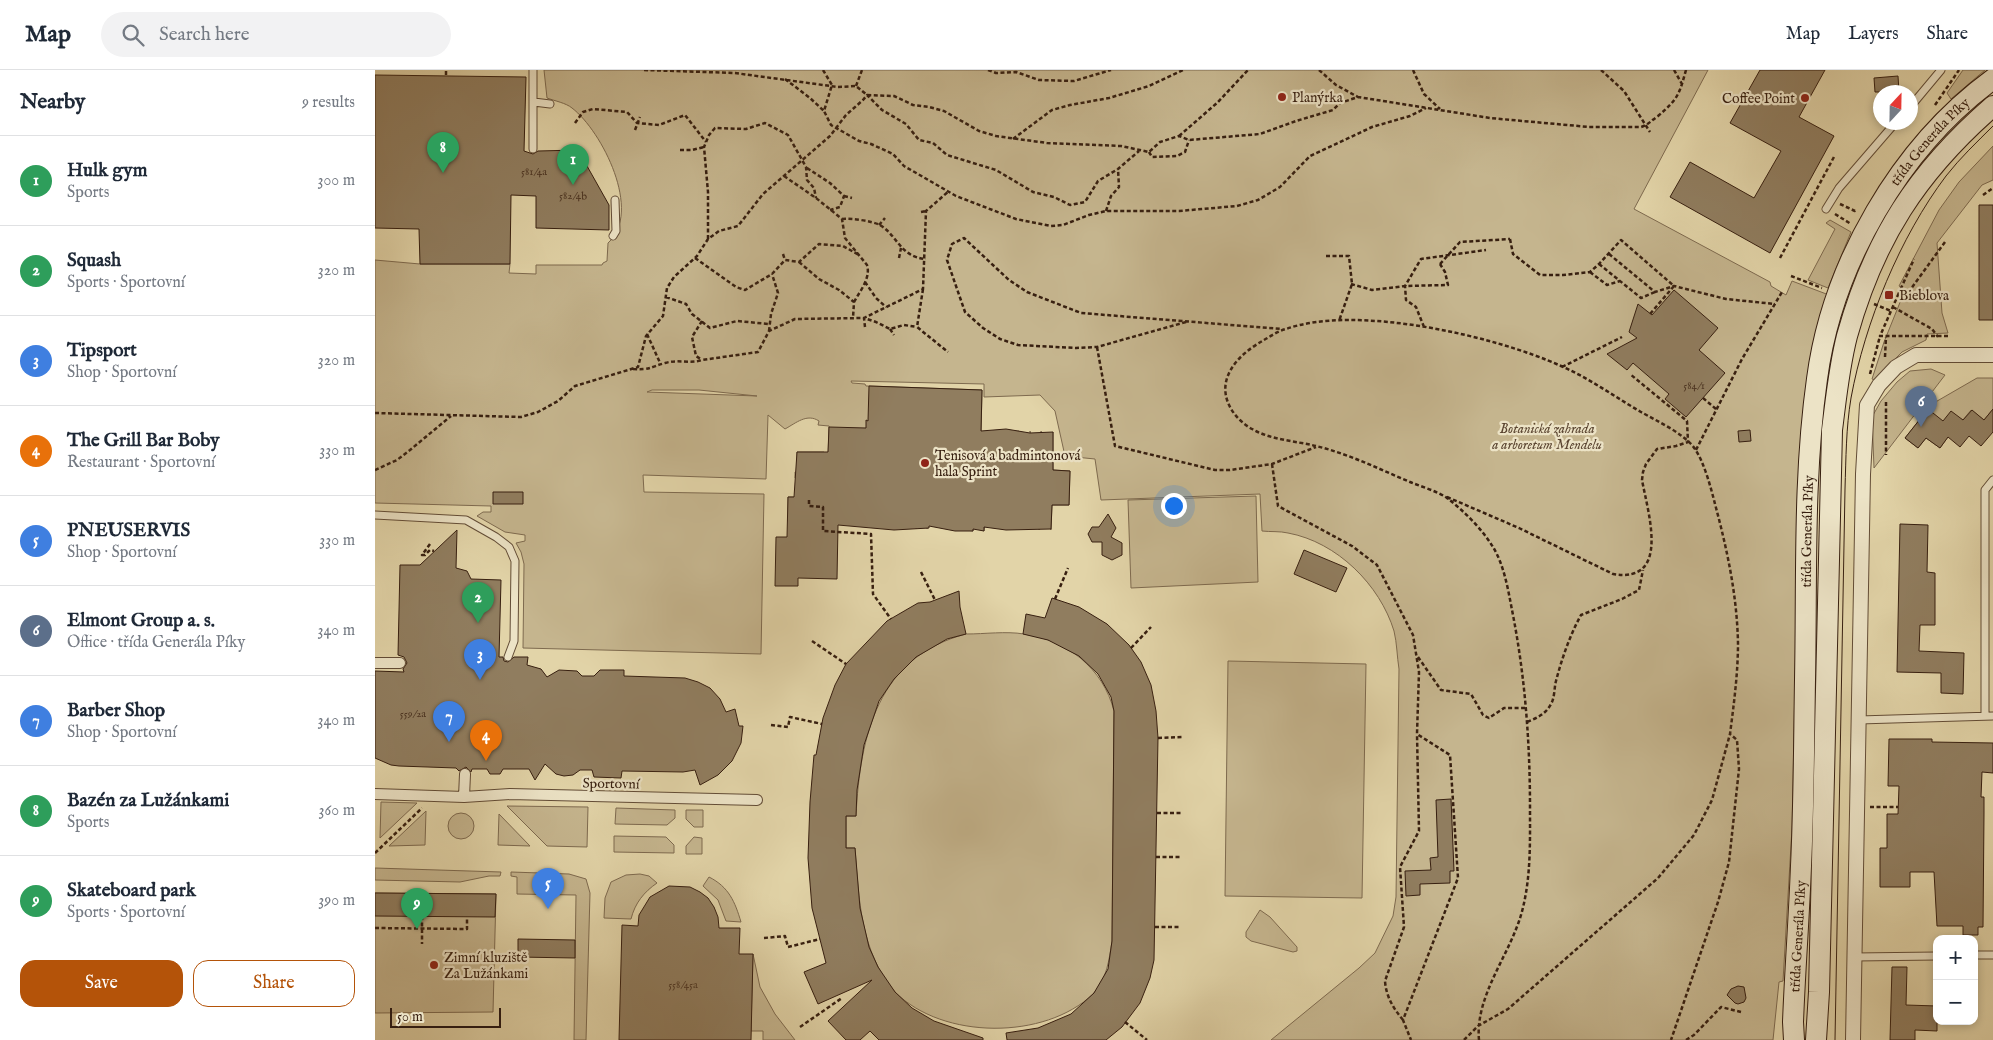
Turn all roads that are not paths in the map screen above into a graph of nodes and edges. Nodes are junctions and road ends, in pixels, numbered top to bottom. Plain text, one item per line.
1 (533, 70) edge
2 (1941, 70) edge
3 (1993, 79) edge
4 (1918, 98) edge
5 (534, 102) junction
6 (550, 104) dead end
7 (1993, 106) edge
8 (1889, 130) edge
9 (533, 148) dead end
10 (615, 200) dead end
11 (1826, 209) road end
12 (613, 236) dead end
13 (1993, 355) edge
14 (1993, 480) edge
15 (375, 515) edge
16 (508, 657) dead end
17 (375, 663) edge
18 (400, 663) dead end
19 (1989, 716) edge
20 (1859, 720) junction
21 (465, 774) dead end
22 (375, 794) edge
23 (464, 798) junction
24 (757, 800) dead end
25 (1993, 955) edge
26 (1933, 956) edge
27 (1978, 956) edge
28 (1855, 957) junction
29 (1792, 1034) edge
30 (1816, 1040) edge
31 (1853, 1040) edge

1 - 5 lane
2 - 4 lane
3 - 29 main road, třída Generála Píky
5 - 6 lane
5 - 9 lane
7 - 30 main road, třída Generála Píky
8 - 11 lane
10 - 12 lane
13 - 20 street
14 - 19 lane
15 - 16 lane
17 - 18 street
19 - 20 lane
20 - 28 street
21 - 23 street
22 - 23 street, Sportovní
23 - 24 street, Sportovní
25 - 27 lane
26 - 28 lane
28 - 31 street

